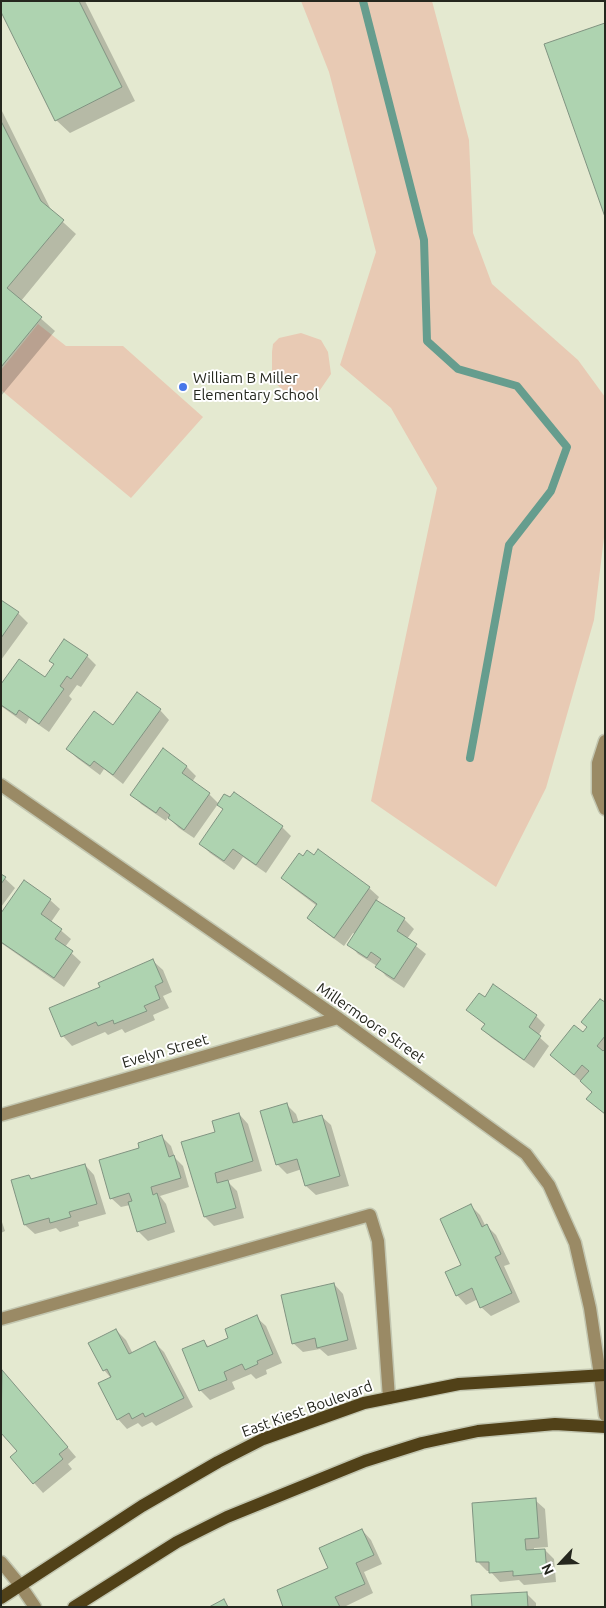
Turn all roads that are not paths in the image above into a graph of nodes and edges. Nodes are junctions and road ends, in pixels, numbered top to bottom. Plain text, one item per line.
1 (605, 741) edge
2 (1, 785) edge
3 (605, 809) edge
4 (338, 1018) junction
5 (1, 1115) edge
6 (1, 1319) edge
7 (603, 1375) edge
8 (389, 1398) junction
9 (605, 1414) edge
10 (605, 1427) edge
11 (1, 1562) edge
12 (20, 1585) junction
13 (1, 1598) edge
14 (35, 1607) edge
15 (74, 1607) edge

1 - 3 street
2 - 4 street, Millermoore Street
4 - 5 street, Evelyn Street
4 - 7 street, Millermoore Street
6 - 8 street
7 - 8 main road, East Kiest Boulevard
7 - 9 street, Millermoore Street
8 - 12 main road, East Kiest Boulevard
10 - 15 main road
11 - 12 street
12 - 13 main road, East Kiest Boulevard
12 - 14 street

